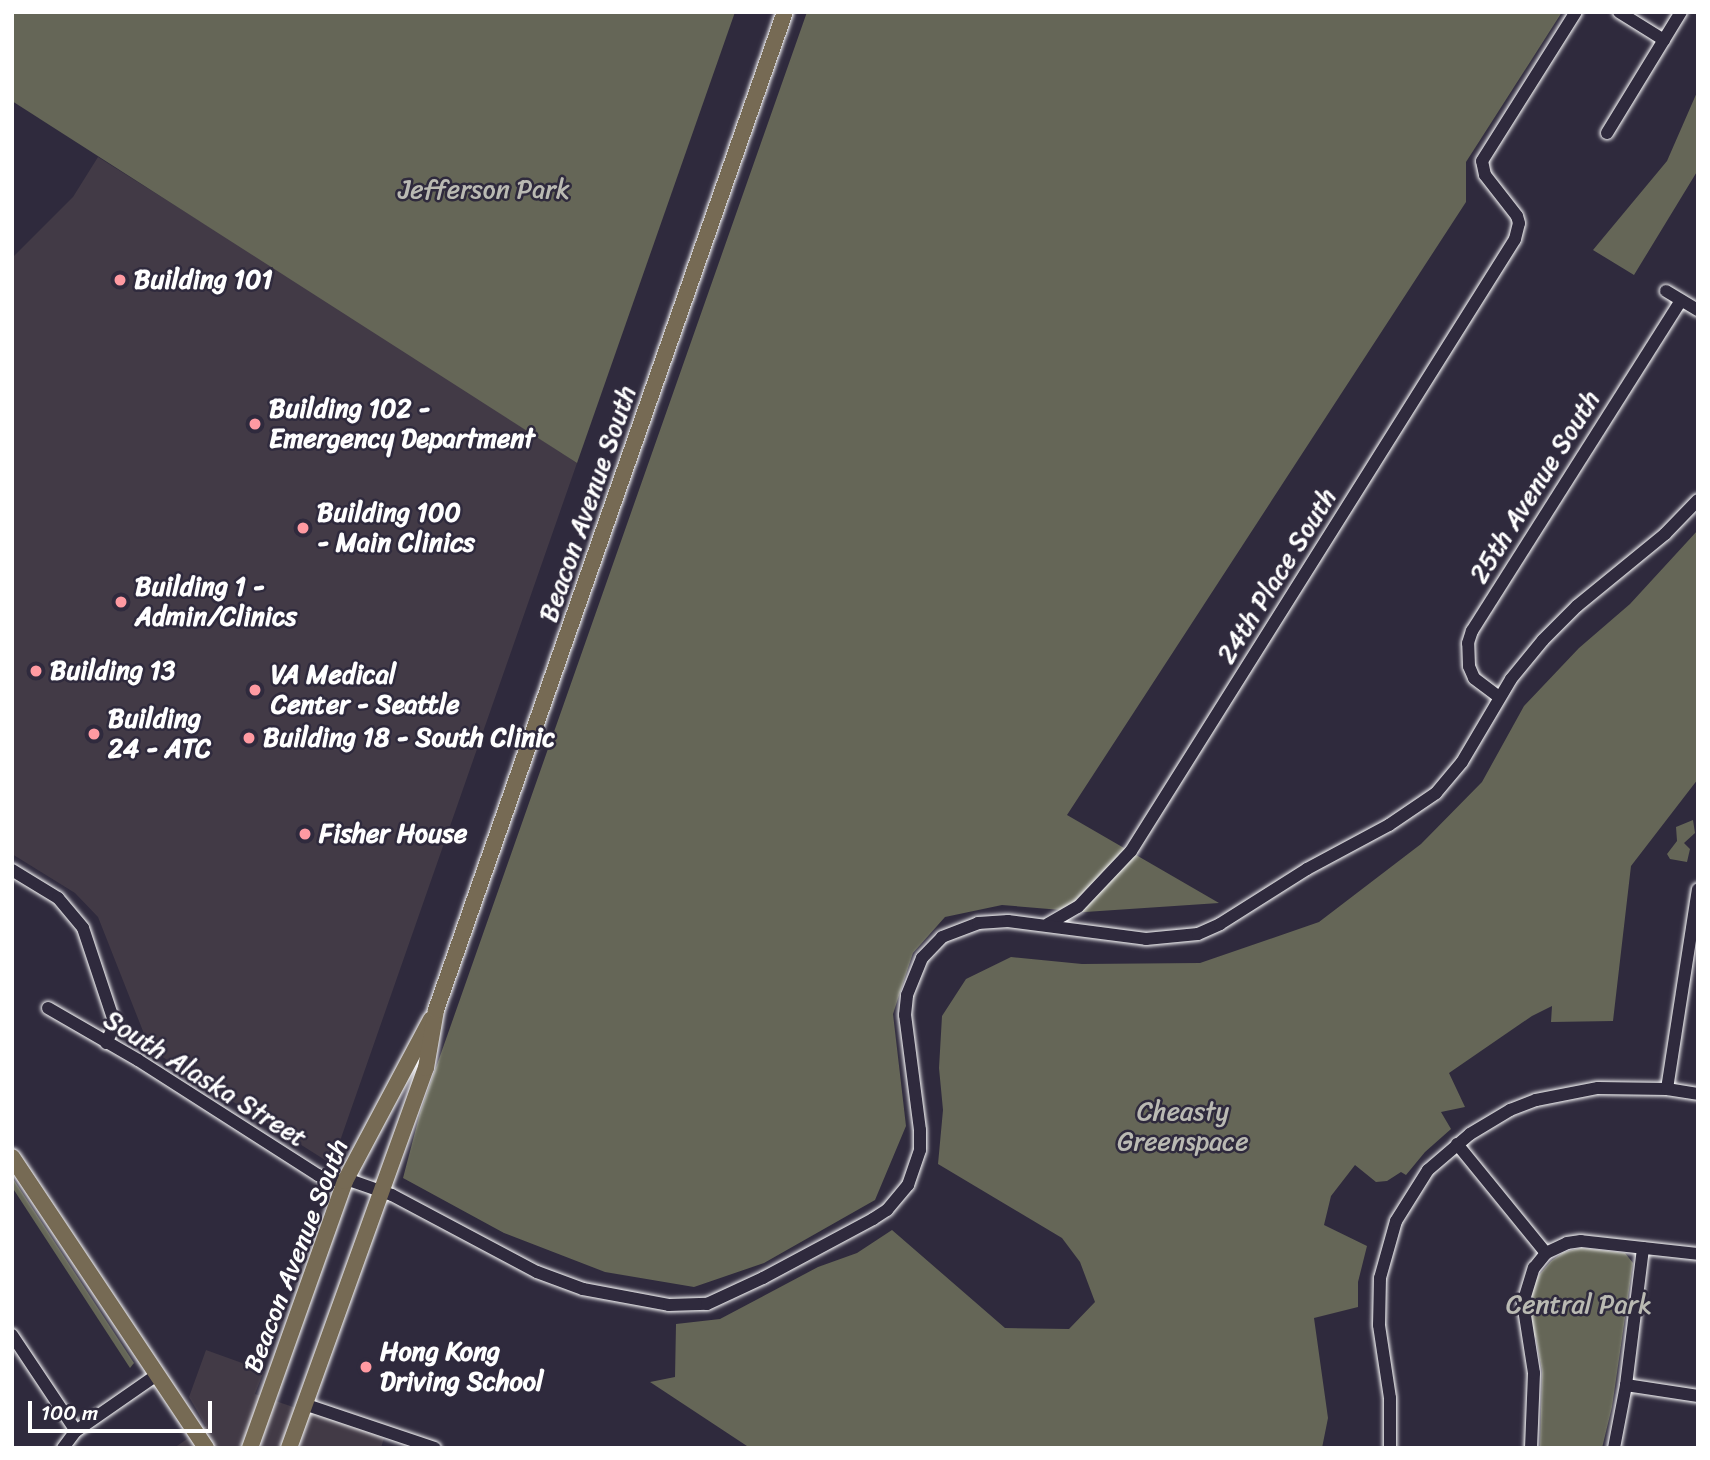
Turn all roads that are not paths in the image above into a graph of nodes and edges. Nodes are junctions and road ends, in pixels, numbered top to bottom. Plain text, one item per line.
1 (785, 12) edge
2 (1576, 12) edge
3 (1619, 12) edge
4 (1681, 12) edge
5 (1664, 40) junction
6 (1607, 133) dead end
7 (1666, 291) dead end
8 (1681, 300) junction
9 (1698, 310) edge
10 (1698, 500) edge
11 (1499, 697) junction
12 (12, 870) edge
13 (1698, 889) edge
14 (1048, 924) junction
15 (48, 1008) dead end
16 (436, 1010) junction
17 (106, 1043) junction
18 (1667, 1089) junction
19 (1698, 1094) edge
20 (1457, 1143) junction
21 (12, 1157) edge
22 (345, 1181) junction
23 (382, 1191) junction
24 (1643, 1248) junction
25 (1546, 1253) junction
26 (1698, 1254) edge
27 (12, 1335) edge
28 (155, 1376) junction
29 (1626, 1385) junction
30 (1698, 1396) edge
31 (304, 1404) junction
32 (76, 1431) junction
33 (252, 1442) edge
34 (63, 1448) edge
35 (206, 1448) edge
36 (240, 1448) edge
37 (289, 1448) edge
38 (435, 1448) edge
39 (1390, 1448) edge
40 (1531, 1448) edge
41 (1614, 1448) edge

1 - 16 main road, Beacon Avenue South
2 - 14 street, 24th Place South
3 - 5 street
4 - 5 street
5 - 6 street
7 - 8 street
8 - 9 street
8 - 11 street, 25th Avenue South
10 - 11 street, South Alaska Street
11 - 14 street, South Alaska Street
12 - 17 street
13 - 18 street
14 - 23 street, South Alaska Street
15 - 17 street, South Alaska Street
16 - 22 main road, Beacon Avenue South
16 - 23 main road, Beacon Avenue South
17 - 22 street, South Alaska Street
18 - 19 street
18 - 20 street
20 - 25 street
20 - 39 street
21 - 28 main road
22 - 23 street, South Alaska Street
22 - 33 main road, Beacon Avenue South
23 - 31 main road, Beacon Avenue South
24 - 25 street
24 - 26 street
24 - 29 street
25 - 40 street
27 - 32 street
28 - 32 street
28 - 35 main road
29 - 30 street
29 - 41 street
31 - 37 main road, Beacon Avenue South
31 - 38 street
32 - 34 street
33 - 36 main road

